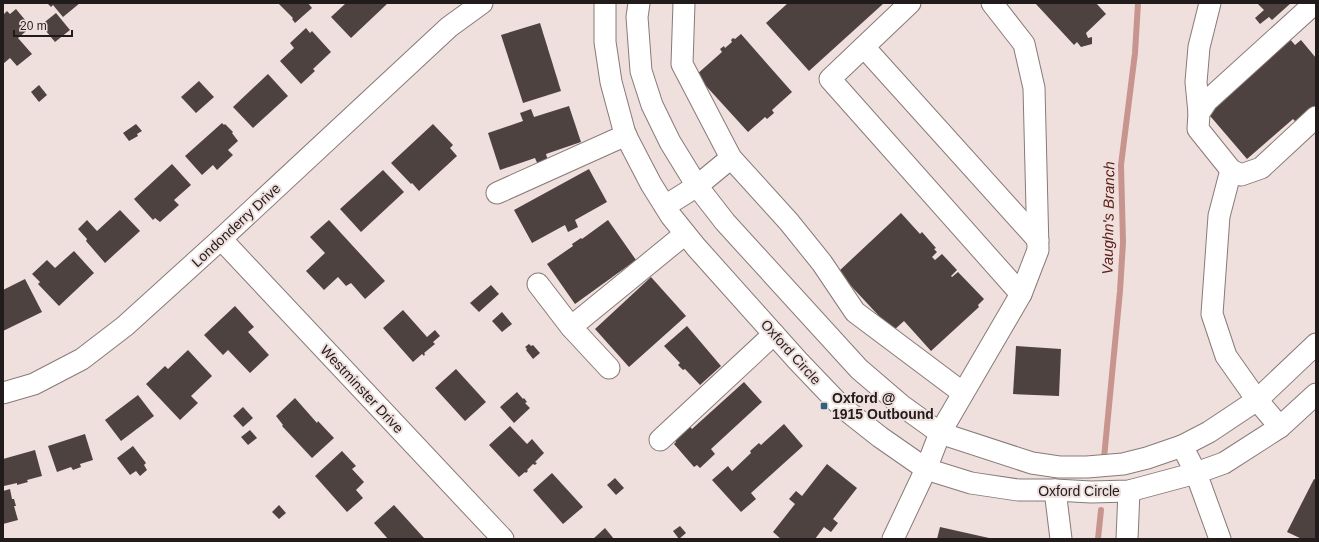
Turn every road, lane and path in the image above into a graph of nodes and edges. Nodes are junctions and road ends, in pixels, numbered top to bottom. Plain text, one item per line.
1 (474, 3) edge
2 (482, 3) edge
3 (605, 3) edge
4 (639, 3) edge
5 (684, 3) edge
6 (910, 3) edge
7 (992, 3) edge
8 (1210, 3) edge
9 (1312, 14) edge
10 (449, 27) junction
11 (864, 47) junction
12 (1198, 113) junction
13 (1316, 117) edge
14 (626, 135) junction
15 (731, 158) junction
16 (1231, 170) junction
17 (697, 186) junction
18 (497, 193) dead end
19 (664, 206) junction
20 (685, 234) junction
21 (221, 239) junction
22 (1038, 240) junction
23 (538, 284) dead end
24 (1021, 294) junction
25 (571, 327) junction
26 (774, 334) junction
27 (1316, 344) edge
28 (609, 368) dead end
29 (3, 393) edge
30 (963, 393) junction
31 (1316, 394) edge
32 (1257, 400) junction
33 (1280, 427) junction
34 (940, 433) junction
35 (660, 440) dead end
36 (1182, 446) junction
37 (926, 469) junction
38 (1196, 474) junction
39 (1055, 490) junction
40 (1129, 491) junction
41 (503, 539) edge
42 (893, 539) edge
43 (1061, 539) edge
44 (1127, 539) edge
45 (1220, 539) edge

1 - 10 street, Londonderry Drive
2 - 10 street, Londonderry Drive
3 - 14 street, Oxford Circle
4 - 17 street, Oxford Circle
5 - 15 street
6 - 11 street
7 - 22 street
8 - 12 street
9 - 12 street
10 - 21 street, Londonderry Drive
11 - 22 street
11 - 24 street
12 - 16 street
13 - 16 street
14 - 18 street
14 - 19 street, Oxford Circle
15 - 17 street
15 - 30 street
16 - 32 street
17 - 19 street
17 - 34 street, Oxford Circle
19 - 20 street, Oxford Circle
20 - 25 street
20 - 26 street, Oxford Circle
21 - 29 street, Londonderry Drive
21 - 41 street, Westminster Drive
22 - 24 street
23 - 25 street
24 - 30 street
25 - 28 street
26 - 35 street
26 - 37 street, Oxford Circle
27 - 32 street, Oxford Circle
30 - 34 street
31 - 33 street, Oxford Circle
32 - 33 street
32 - 36 street, Oxford Circle
33 - 38 street, Oxford Circle
34 - 36 street, Oxford Circle
34 - 37 street
36 - 38 street
37 - 39 street, Oxford Circle
37 - 42 street
38 - 40 street, Oxford Circle
38 - 45 street
39 - 40 street, Oxford Circle
39 - 43 street
40 - 44 street

